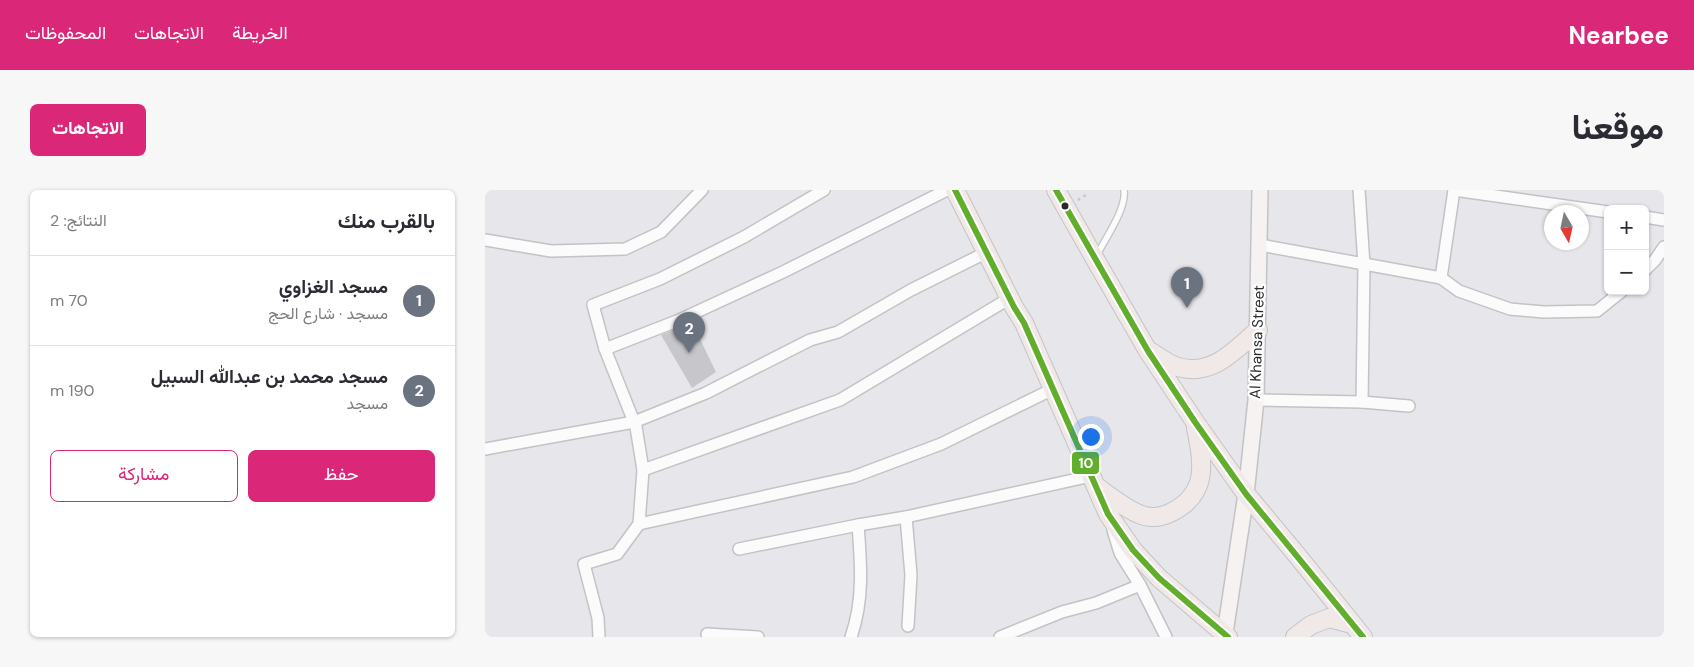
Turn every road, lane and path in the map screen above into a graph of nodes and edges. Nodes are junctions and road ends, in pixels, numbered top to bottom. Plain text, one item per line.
1 (702, 190) edge
2 (824, 190) edge
3 (947, 190) edge
4 (955, 190) edge
5 (1056, 190) edge
6 (1123, 190) edge
7 (1260, 190) edge
8 (1359, 190) edge
9 (1454, 190) edge
10 (1604, 211) edge
11 (1649, 218) edge
12 (1664, 220) edge
13 (485, 240) edge
14 (1260, 245) junction
15 (1664, 247) edge
16 (987, 252) junction
17 (1095, 260) junction
18 (1364, 265) junction
19 (1649, 266) edge
20 (1441, 278) junction
21 (1618, 295) edge
22 (1010, 298) junction
23 (1258, 330) junction
24 (605, 349) junction
25 (1148, 350) junction
26 (1053, 389) junction
27 (1256, 400) junction
28 (1362, 402) junction
29 (1409, 406) dead end
30 (634, 422) junction
31 (1195, 422) junction
32 (485, 449) edge
33 (643, 470) junction
34 (1094, 482) junction
35 (1245, 494) junction
36 (1109, 514) junction
37 (906, 517) junction
38 (639, 524) junction
39 (858, 525) junction
40 (739, 548) dead end
41 (1141, 585) junction
42 (908, 626) dead end
43 (1357, 630) edge
44 (707, 634) dead end
45 (1225, 636) edge
46 (599, 637) edge
47 (758, 637) edge
48 (851, 637) edge
49 (1000, 637) edge
50 (1166, 637) edge
51 (1295, 637) edge

1 - 13 street
2 - 24 street
3 - 24 street
4 - 16 main road
5 - 17 main road
6 - 17 lane
7 - 14 street, Al Khansa Street
8 - 18 street
9 - 10 street
9 - 20 street
11 - 12 street
14 - 18 street
14 - 23 street, Al Khansa Street
15 - 19 street
16 - 22 main road
16 - 30 street
17 - 25 main road
18 - 20 street
18 - 28 street
20 - 21 street
22 - 26 main road
22 - 33 street
23 - 25 main road
23 - 27 street, Al Khansa Street
24 - 30 street
25 - 31 main road
26 - 34 main road
26 - 38 street
27 - 28 street
27 - 35 street, Al Khansa Street
28 - 29 street
30 - 32 street
30 - 33 street
31 - 34 main road
31 - 35 main road
33 - 38 street
34 - 36 main road
34 - 37 street
35 - 43 main road
35 - 45 street, Al Khansa Street
36 - 41 street
36 - 45 main road
37 - 39 street
37 - 42 street
38 - 46 street
39 - 40 street
39 - 48 street
41 - 49 street
41 - 50 street
43 - 51 main road
44 - 47 street

